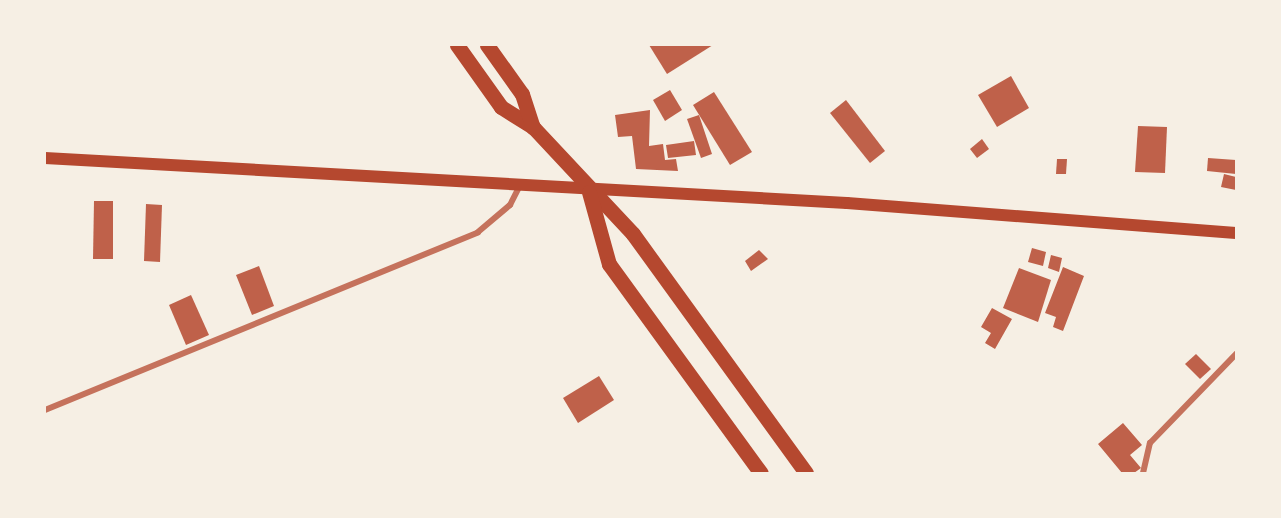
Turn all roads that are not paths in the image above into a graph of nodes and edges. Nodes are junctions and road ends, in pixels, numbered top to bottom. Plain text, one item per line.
1 (457, 45) edge
2 (487, 45) edge
3 (533, 127) junction
4 (45, 158) edge
5 (519, 187) junction
6 (589, 192) junction
7 (1236, 233) edge
8 (1236, 354) edge
9 (45, 410) edge
10 (761, 473) edge
11 (806, 473) edge
12 (1143, 473) edge

1 - 3 main road
2 - 3 main road
3 - 6 main road
4 - 5 main road
5 - 6 main road
5 - 9 street
6 - 7 main road
6 - 10 main road
6 - 11 main road
8 - 12 street

